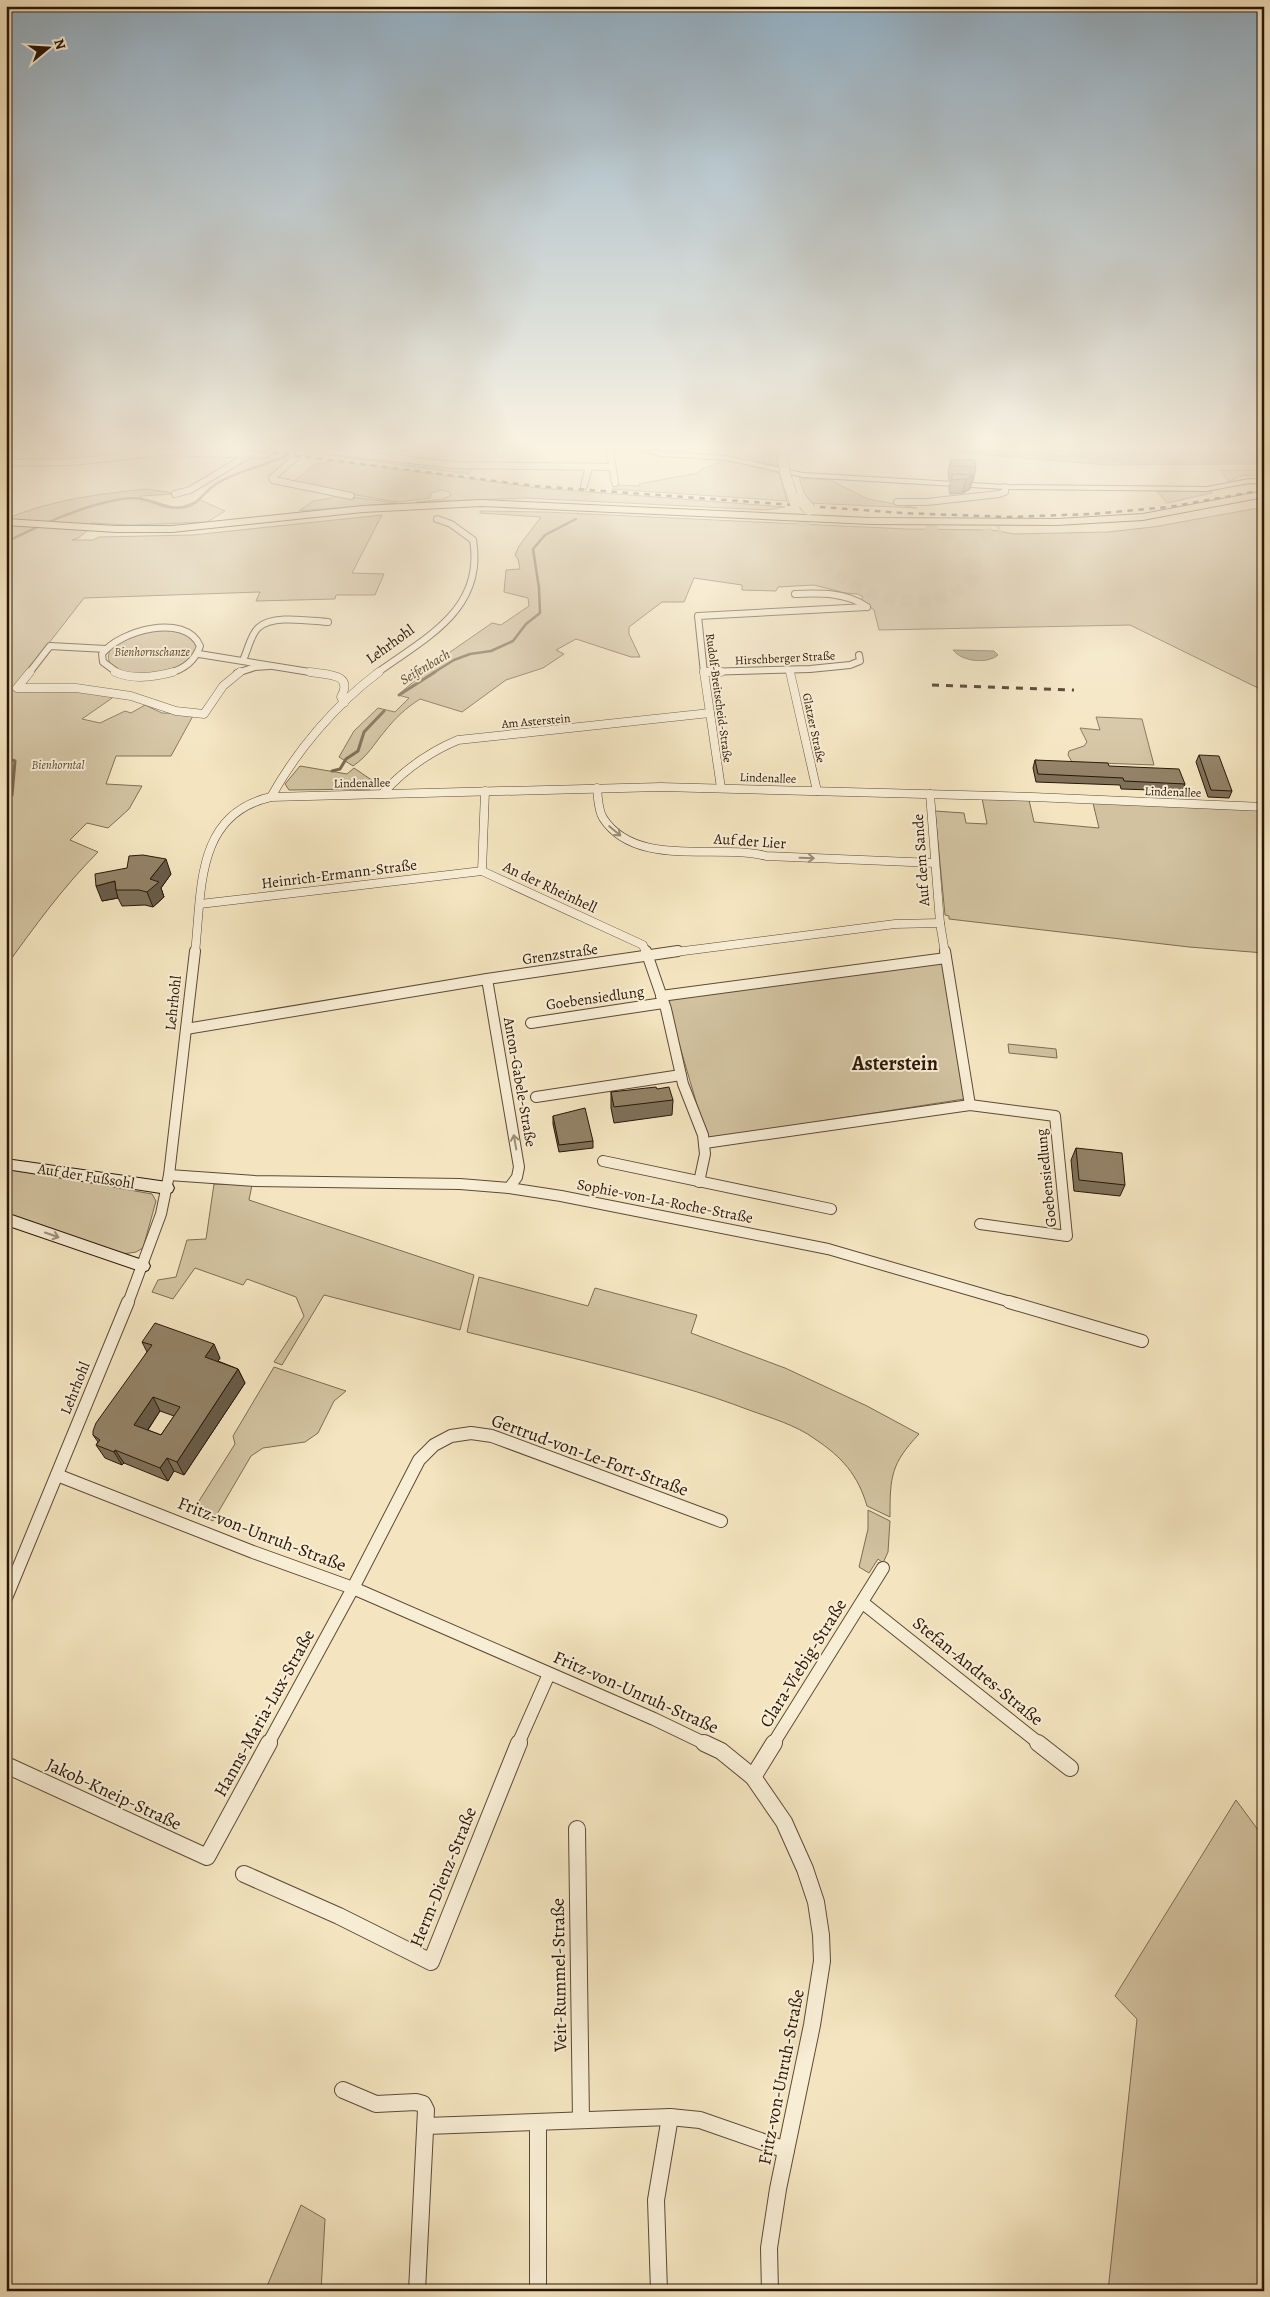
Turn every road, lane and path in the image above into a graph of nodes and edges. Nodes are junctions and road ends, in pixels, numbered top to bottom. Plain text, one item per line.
1 (472, 557) edge
2 (795, 594) dead end
3 (328, 622) dead end
4 (106, 649) junction
5 (198, 654) junction
6 (859, 654) dead end
7 (243, 660) junction
8 (269, 666) junction
9 (790, 670) junction
10 (704, 672) junction
11 (344, 703) junction
12 (710, 713) junction
13 (597, 788) junction
14 (721, 788) junction
15 (485, 791) junction
16 (817, 791) junction
17 (382, 794) junction
18 (930, 794) junction
19 (271, 797) junction
20 (1264, 807) edge
21 (936, 863) junction
22 (482, 871) junction
23 (200, 904) junction
24 (940, 923) junction
25 (648, 954) junction
26 (946, 958) junction
27 (487, 978) junction
28 (662, 999) junction
29 (531, 1023) dead end
30 (186, 1029) junction
31 (681, 1075) junction
32 (536, 1097) dead end
33 (970, 1105) junction
34 (705, 1142) junction
35 (603, 1162) dead end
36 (6, 1164) edge
37 (168, 1182) junction
38 (699, 1182) junction
39 (509, 1188) junction
40 (831, 1209) dead end
41 (6, 1219) edge
42 (980, 1224) dead end
43 (143, 1266) junction
44 (1142, 1341) dead end
45 (57, 1475) junction
46 (721, 1520) dead end
47 (882, 1568) dead end
48 (353, 1588) junction
49 (6, 1598) edge
50 (863, 1603) junction
51 (549, 1674) junction
52 (6, 1764) edge
53 (1070, 1768) dead end
54 (753, 1777) junction
55 (577, 1829) dead end
56 (207, 1857) joint
57 (244, 1874) dead end
58 (343, 2090) dead end
59 (670, 2117) junction
60 (582, 2120) junction
61 (538, 2122) junction
62 (426, 2126) junction
63 (786, 2150) junction
64 (417, 2291) edge
65 (538, 2291) edge
66 (659, 2291) edge
67 (770, 2291) edge

1 - 11 street, Lehrhohl
2 - 10 street, Rudolf-Breitscheid-Straße
3 - 7 street
4 - 5 street
4 - 5 street
4 - 8 street
5 - 7 street
6 - 9 street, Hirschberger Straße
7 - 8 street
8 - 11 street
9 - 10 street, Hirschberger Straße
9 - 16 street, Glatzer Straße
10 - 12 street, Rudolf-Breitscheid-Straße
11 - 19 street, Lehrhohl
12 - 14 street, Rudolf-Breitscheid-Straße
12 - 17 street, Am Asterstein
13 - 14 street, Lindenallee
13 - 15 street, Lindenallee
13 -> 21 street, Auf der Lier
14 - 16 street, Lindenallee
15 - 17 street, Lindenallee
15 - 22 street, An der Rheinhell
16 - 18 street, Lindenallee
17 - 19 street, Lindenallee
18 - 20 street, Lindenallee
18 - 21 street, Auf dem Sande
19 - 23 street, Lehrhohl
21 - 24 street, Auf dem Sande
22 - 23 street, Heinrich-Ermann-Straße
22 - 25 street, An der Rheinhell
23 - 30 street, Lehrhohl
24 - 25 street, Grenzstraße
24 - 26 street
25 - 27 street, Grenzstraße
25 - 28 street, Goebensiedlung
26 - 28 street, Goebensiedlung
26 - 33 street
27 - 30 street, Grenzstraße
39 -> 27 street, Anton-Gabele-Straße
28 - 29 street, Goebensiedlung
28 - 31 street, Goebensiedlung
30 - 37 street, Lehrhohl
31 - 32 street, Anton-Gabele-Straße
31 - 34 street, Goebensiedlung
33 - 34 street, Goebensiedlung
33 - 42 street, Goebensiedlung
34 - 38 street, Goebensiedlung
35 - 38 street
36 - 37 street, Auf der Fußsohl
37 - 39 street, Sophie-von-La-Roche-Straße
37 - 43 street, Lehrhohl
38 - 40 street
39 - 44 street, Sophie-von-La-Roche-Straße
41 -> 43 street
43 - 45 street, Lehrhohl
45 - 48 street, Fritz-von-Unruh-Straße
45 - 49 street, Lehrhohl
46 - 48 street, Gertrud-von-Le-Fort-Straße
47 - 50 street, Clara-Viebig-Straße
48 - 51 street, Fritz-von-Unruh-Straße
48 - 56 street, Hanns-Maria-Lux-Straße
50 - 53 street, Stefan-Andres-Straße
50 - 54 street, Clara-Viebig-Straße
51 - 54 street, Fritz-von-Unruh-Straße
51 - 57 street, Herm-Dienz-Straße
52 - 56 street, Jakob-Kneip-Straße
54 - 63 street, Fritz-von-Unruh-Straße
55 - 60 street, Veit-Rummel-Straße
58 - 62 street
59 - 60 street
59 - 63 street
59 - 66 street
60 - 61 street
61 - 62 street
61 - 65 street
62 - 64 street
63 - 67 street, Fritz-von-Unruh-Straße

